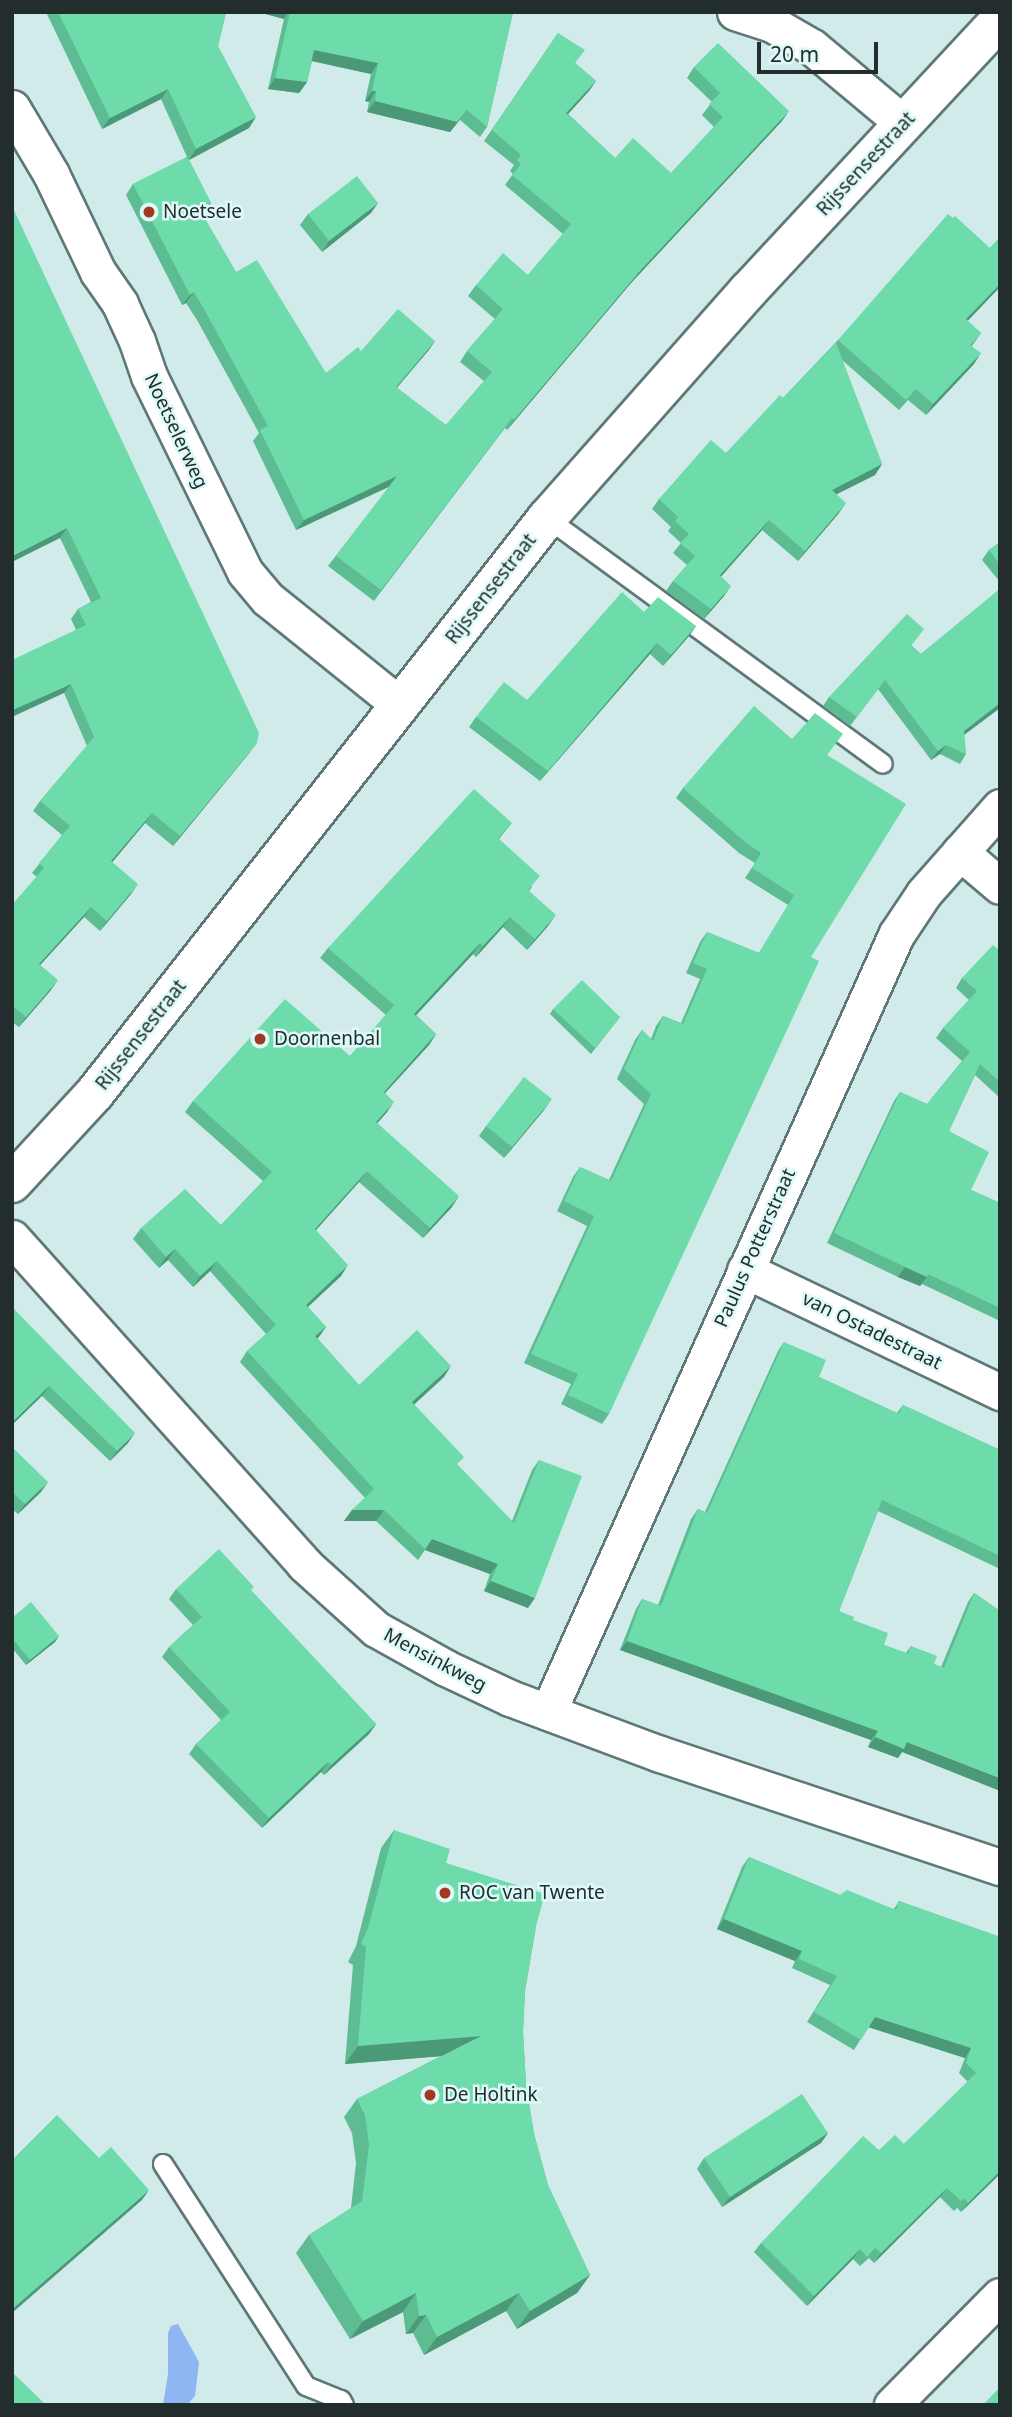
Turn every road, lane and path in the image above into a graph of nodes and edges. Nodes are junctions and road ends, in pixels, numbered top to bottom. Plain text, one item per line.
1 (735, 12) edge
2 (1000, 20) edge
3 (12, 108) edge
4 (903, 123) junction
5 (547, 518) junction
6 (400, 705) junction
7 (883, 764) dead end
8 (1000, 807) edge
9 (960, 852) junction
10 (1000, 886) edge
11 (12, 1183) edge
12 (12, 1238) edge
13 (745, 1270) junction
14 (1000, 1391) edge
15 (548, 1712) junction
16 (1000, 1867) edge
17 (163, 2164) dead end
18 (1000, 2296) edge
19 (345, 2405) edge
20 (892, 2405) edge

1 - 4 street
2 - 4 main road, Rijssensestraat
3 - 6 street, Noetselerweg
4 - 5 main road, Rijssensestraat
5 - 6 main road, Rijssensestraat
5 - 7 lane
6 - 11 main road, Rijssensestraat
8 - 9 street, Paulus Potterstraat
9 - 10 street
9 - 13 street, Paulus Potterstraat
12 - 15 street, Mensinkweg
13 - 14 street, van Ostadestraat
13 - 15 street, Paulus Potterstraat
15 - 16 street, Mensinkweg
17 - 19 lane
18 - 20 street

